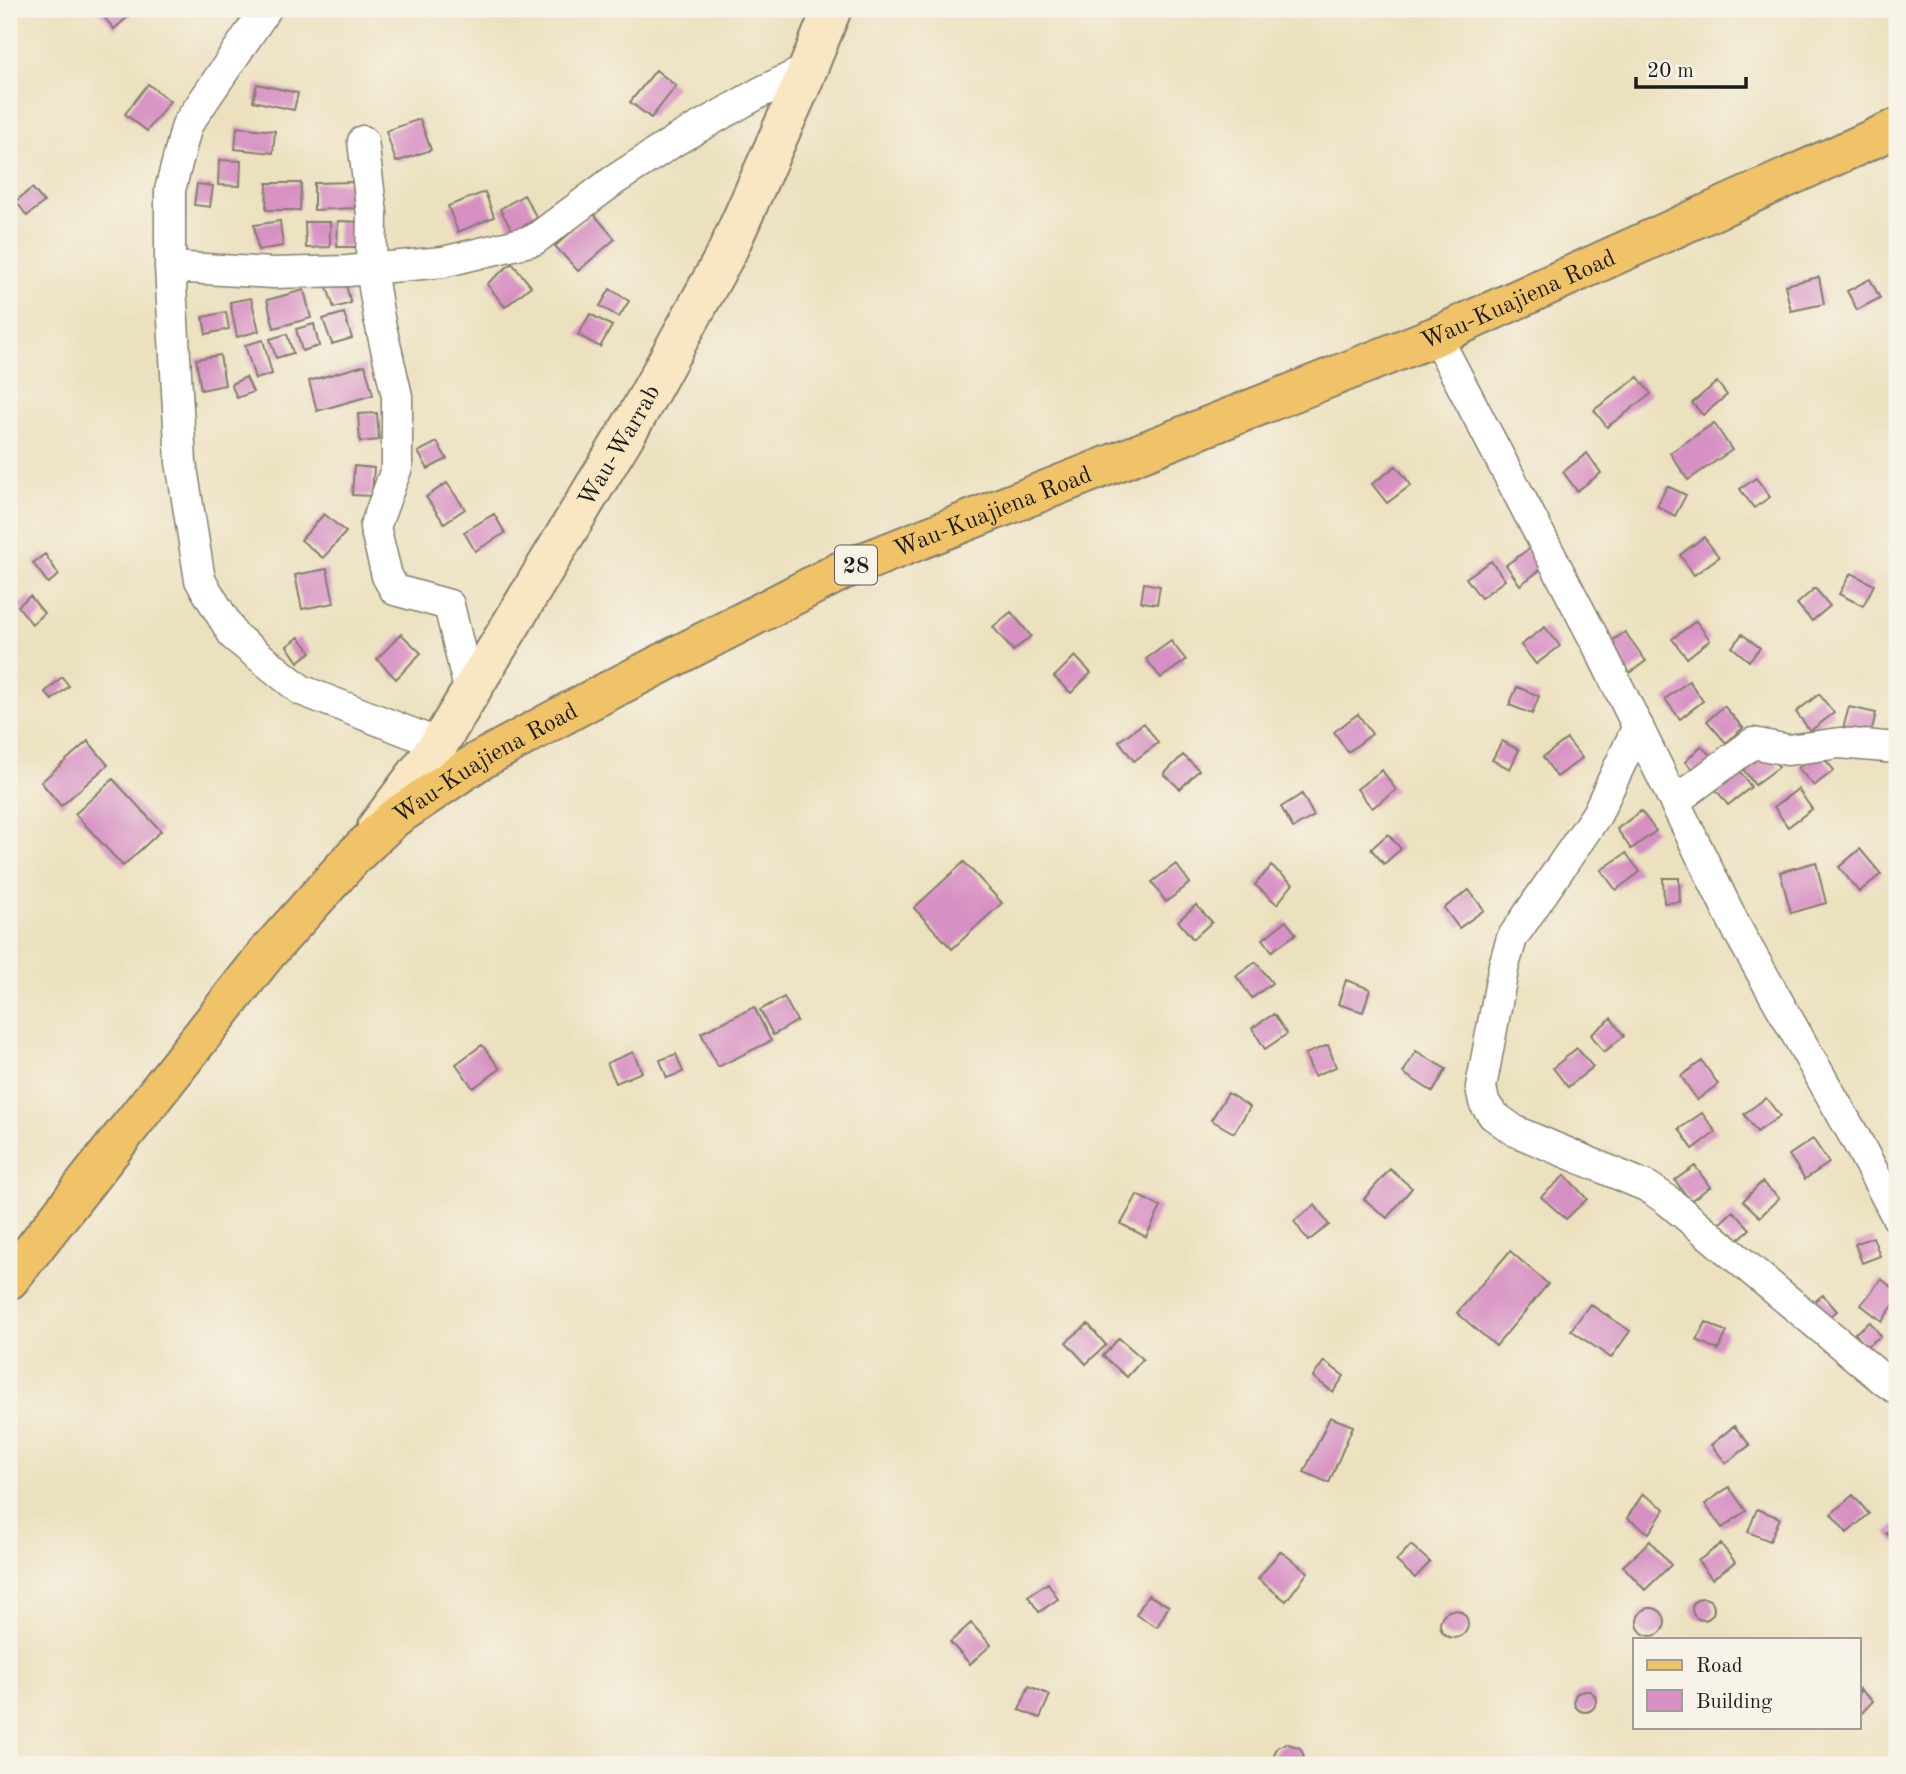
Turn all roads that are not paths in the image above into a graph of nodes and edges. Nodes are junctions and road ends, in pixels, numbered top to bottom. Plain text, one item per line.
1 (266, 9) edge
2 (832, 9) edge
3 (808, 69) junction
4 (1889, 137) edge
5 (363, 141) dead end
6 (170, 267) junction
7 (371, 269) junction
8 (1436, 337) junction
9 (470, 694) junction
10 (1638, 726) junction
11 (439, 744) junction
12 (1897, 748) edge
13 (1675, 802) junction
14 (354, 856) junction
15 (1897, 1217) edge
16 (9, 1280) edge
17 (1897, 1389) edge

1 - 6 street
2 - 3 main road, Wau-Warrab
3 - 7 street
3 - 9 main road, Wau-Warrab
4 - 8 main road, Wau-Kuajiena Road / 28
5 - 7 street
6 - 7 street
6 - 11 street
7 - 9 street
8 - 10 street
8 - 14 main road, Wau-Kuajiena Road / 28
9 - 11 main road, Wau-Warrab
10 - 13 street
10 - 17 street
11 - 14 main road, Wau-Warrab
12 - 13 street
13 - 15 street
14 - 16 main road, Wau-Kuajiena Road / 28

